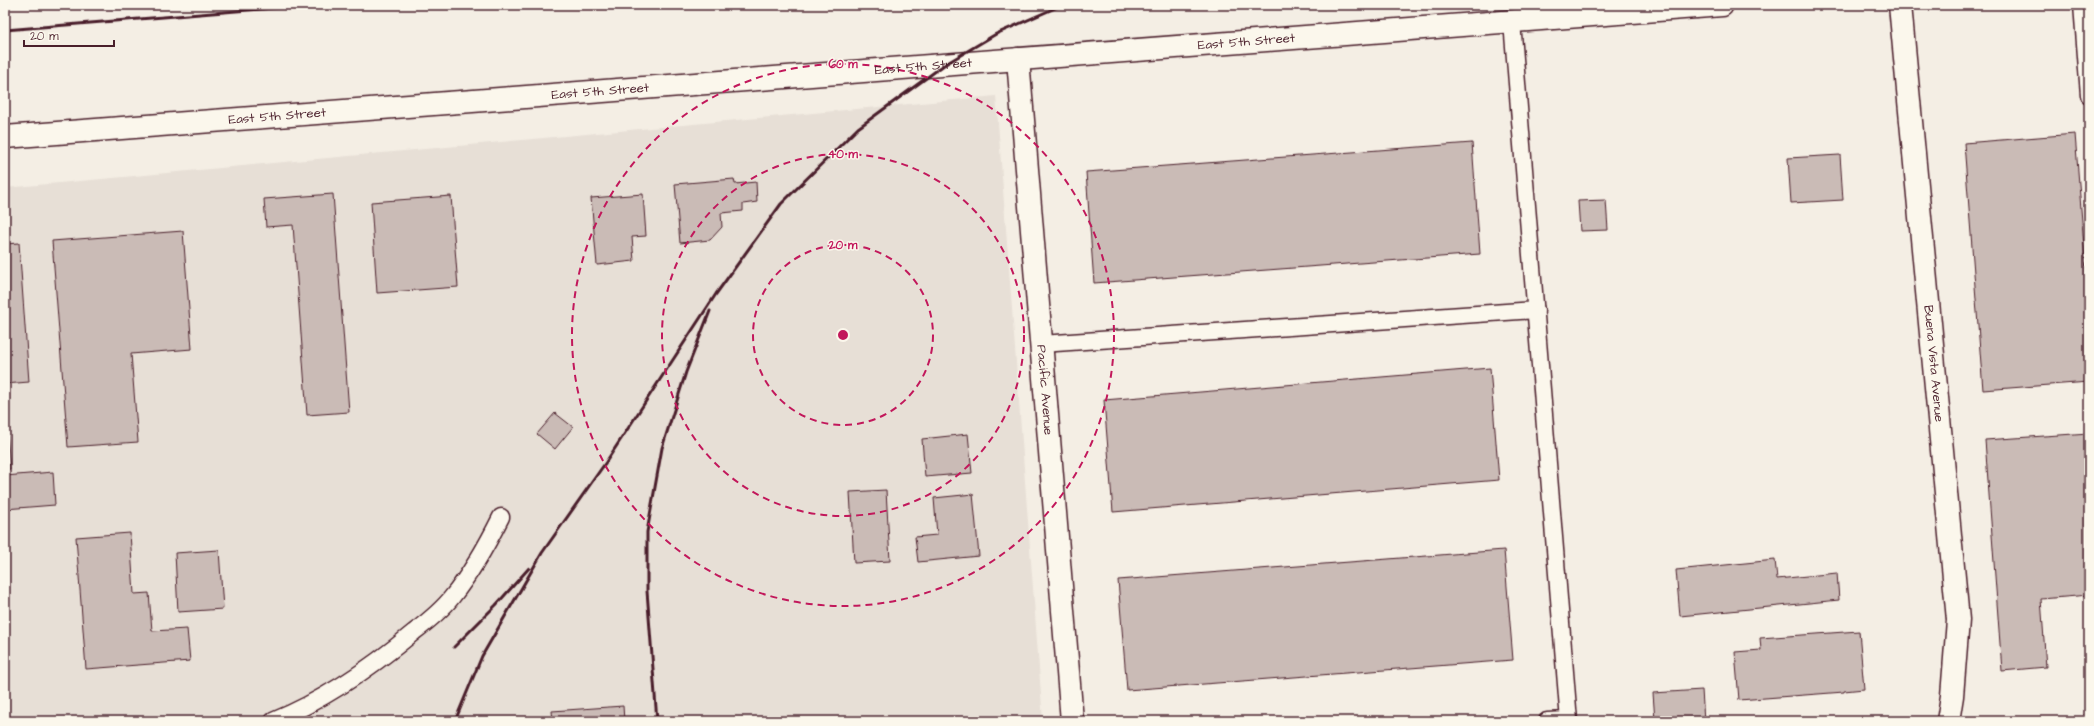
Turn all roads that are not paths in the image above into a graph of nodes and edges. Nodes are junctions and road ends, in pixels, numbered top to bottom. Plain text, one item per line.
1 (1722, 5) edge
2 (1900, 5) edge
3 (2082, 5) edge
4 (1512, 22) junction
5 (1018, 59) junction
6 (2089, 95) edge
7 (5, 137) edge
8 (1536, 310) junction
9 (1041, 344) junction
10 (501, 517) dead end
11 (1569, 720) edge
12 (273, 721) edge
13 (1072, 721) edge
14 (1547, 721) edge
15 (1948, 721) edge

1 - 4 main road, East 5th Street
2 - 15 main road, Buena Vista Avenue
3 - 6 lane
4 - 5 main road, East 5th Street
4 - 8 lane
5 - 7 main road, East 5th Street
5 - 9 main road, Pacific Avenue
8 - 9 lane
8 - 11 lane
9 - 13 main road, Pacific Avenue
10 - 12 lane
11 - 14 lane

